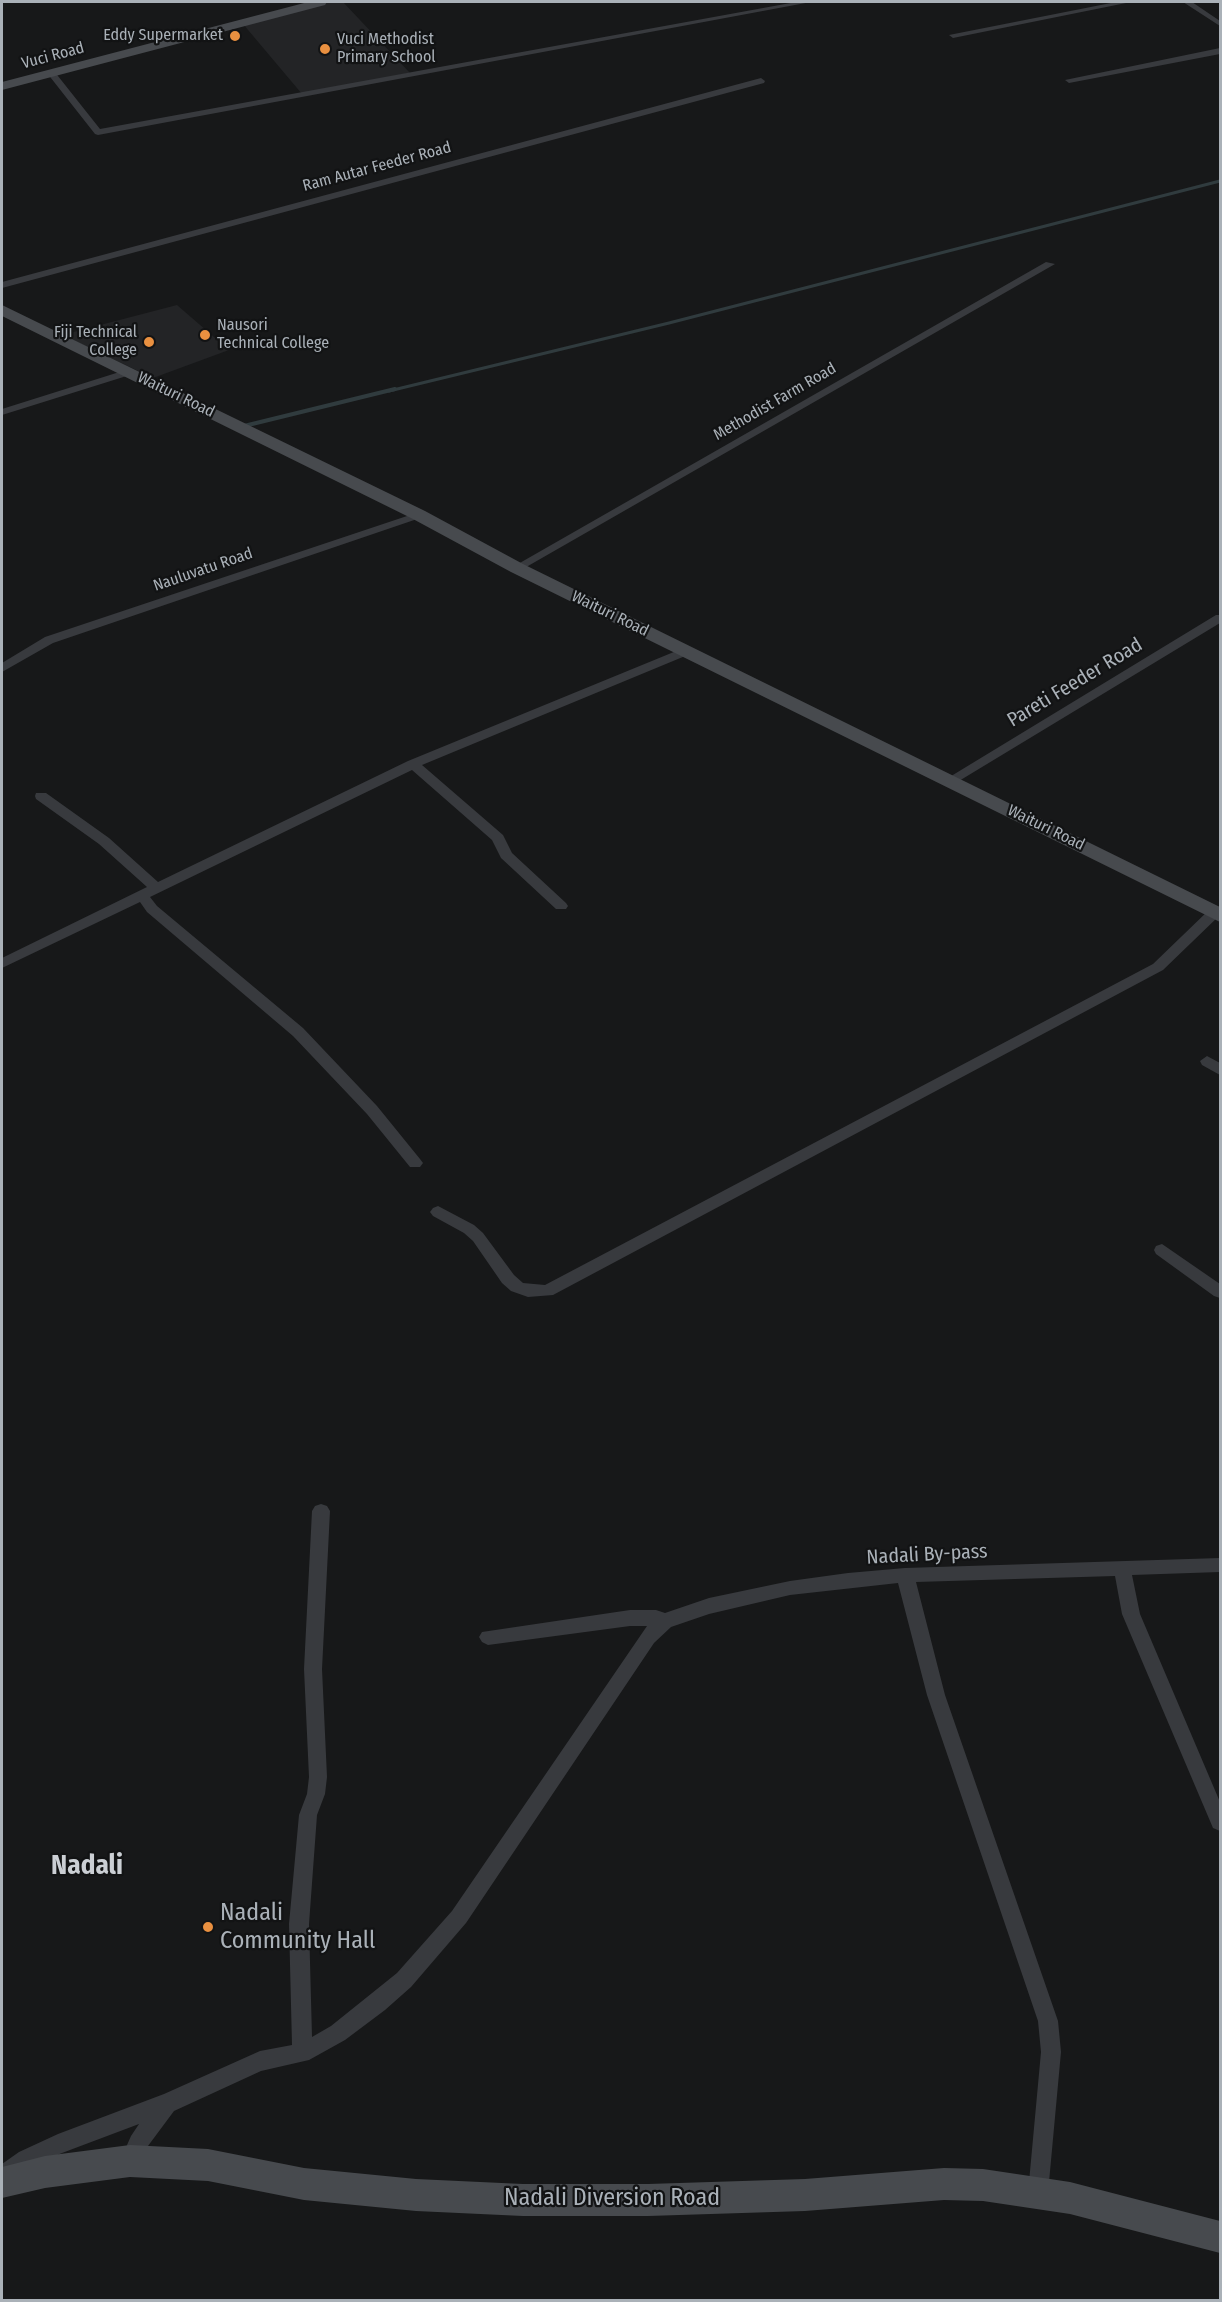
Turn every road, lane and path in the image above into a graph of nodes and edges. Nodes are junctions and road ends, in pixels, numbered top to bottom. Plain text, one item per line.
1 (321, 2) edge
2 (807, 2) edge
3 (1127, 2) edge
4 (1187, 2) edge
5 (1221, 24) edge
6 (953, 35) dead end
7 (1219, 54) edge
8 (51, 73) junction
9 (1069, 80) dead end
10 (761, 81) dead end
11 (2, 87) edge
12 (1050, 264) dead end
13 (2, 285) edge
14 (2, 310) edge
15 (129, 372) junction
16 (2, 412) edge
17 (419, 515) junction
18 (517, 568) junction
19 (1221, 618) edge
20 (686, 651) junction
21 (2, 668) edge
22 (413, 764) junction
23 (949, 781) junction
24 (41, 796) dead end
25 (156, 888) junction
26 (142, 895) junction
27 (561, 906) dead end
28 (1218, 914) edge
29 (2, 963) edge
30 (1207, 1061) dead end
31 (1221, 1070) edge
32 (415, 1163) dead end
33 (438, 1212) dead end
34 (1162, 1250) dead end
35 (1221, 1292) edge
36 (321, 1511) dead end
37 (1221, 1565) edge
38 (1122, 1569) junction
39 (905, 1575) junction
40 (665, 1621) junction
41 (488, 1636) dead end
42 (1221, 1821) edge
43 (302, 2053) junction
44 (168, 2103) junction
45 (130, 2161) junction
46 (2, 2177) edge
47 (2, 2183) edge
48 (1038, 2193) junction
49 (1221, 2237) edge

1 - 8 main road, Vuci Road
2 - 8 street
3 - 6 street
4 - 5 street
7 - 9 street
8 - 11 main road, Vuci Road
10 - 13 street, Ram Autar Feeder Road
12 - 18 street, Methodist Farm Road
14 - 15 main road, Waituri Road
15 - 16 street
15 - 17 main road, Waituri Road
17 - 18 main road, Waituri Road
17 - 21 street, Nauluvatu Road
18 - 20 main road, Waituri Road
19 - 23 street, Pareti Feeder Road
20 - 22 street
20 - 23 main road, Waituri Road
22 - 25 street
22 - 27 street
23 - 28 main road, Waituri Road
24 - 25 street
25 - 26 street
26 - 29 street
26 - 32 street
28 - 33 street
30 - 31 street
34 - 35 street
36 - 43 street
37 - 38 street, Nadali By-pass
38 - 39 street, Nadali By-pass
38 - 42 street
39 - 40 street, Nadali By-pass
39 - 48 street
40 - 41 street
40 - 43 street, Nadali By-pass
43 - 44 street, Nadali By-pass
44 - 45 street
44 - 46 street, Nadali By-pass
45 - 47 main road, Nadali Diversion Road
45 - 48 main road, Nadali Diversion Road
48 - 49 main road, Nadali Diversion Road

